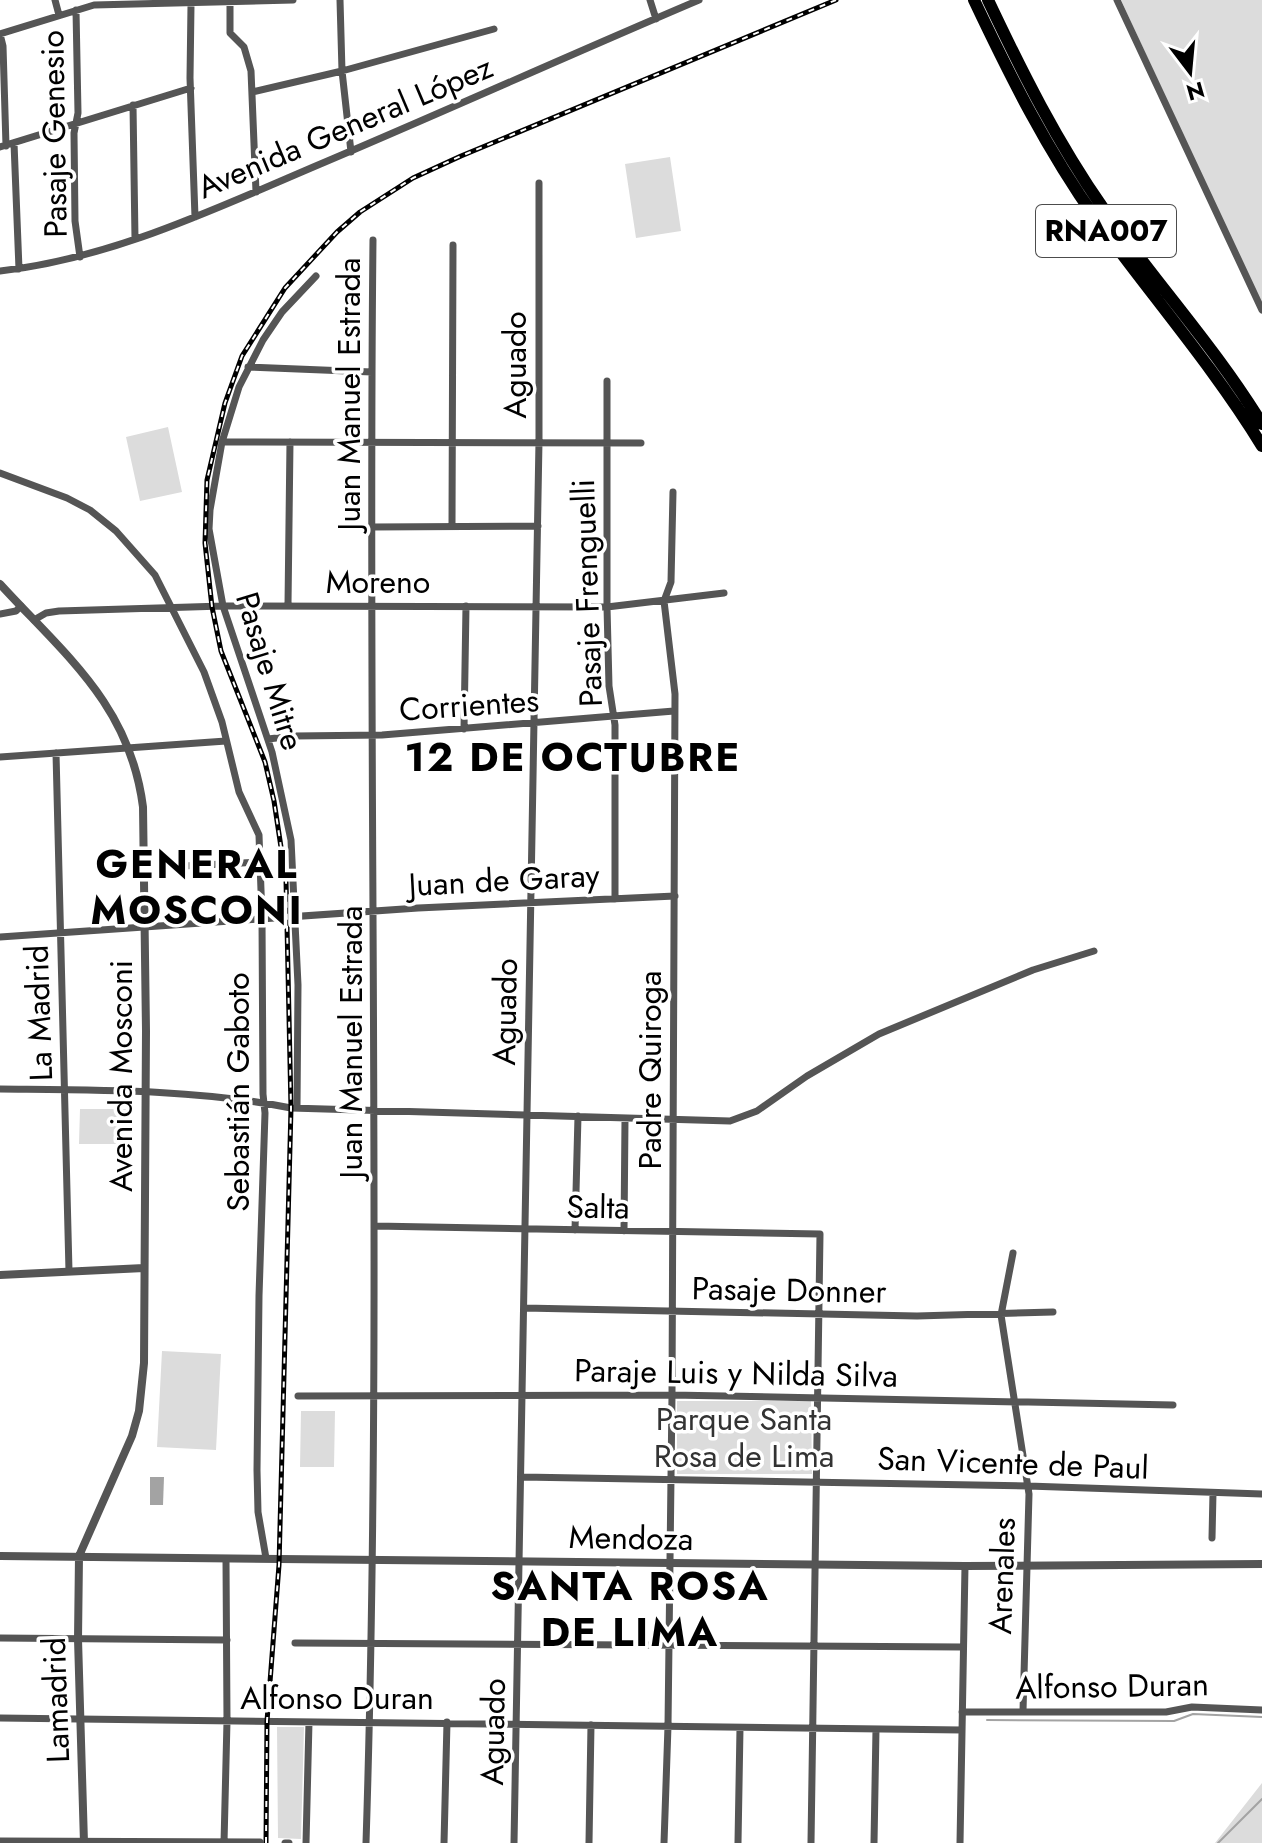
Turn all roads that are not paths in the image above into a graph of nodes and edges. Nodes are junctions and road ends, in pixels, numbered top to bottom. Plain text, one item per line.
1 (55, 0) edge
2 (293, 0) edge
3 (340, 0) edge
4 (650, 0) edge
5 (699, 0) edge
6 (974, 0) edge
7 (988, 0) edge
8 (1117, 0) edge
9 (234, 1) edge
10 (115, 2) edge
11 (176, 2) edge
12 (191, 5) junction
13 (76, 10) junction
14 (59, 15) junction
15 (656, 19) junction
16 (494, 29) dead end
17 (0, 34) edge
18 (342, 71) junction
19 (191, 88) junction
20 (252, 92) junction
21 (133, 105) junction
22 (76, 123) junction
23 (7, 145) edge
24 (351, 152) junction
25 (539, 183) dead end
26 (256, 192) junction
27 (195, 217) junction
28 (135, 239) junction
29 (373, 240) dead end
30 (453, 245) dead end
31 (80, 257) junction
32 (19, 269) junction
33 (0, 271) edge
34 (316, 276) dead end
35 (1262, 310) edge
36 (248, 367) junction
37 (372, 372) junction
38 (607, 381) dead end
39 (1262, 424) edge
40 (452, 441) junction
41 (539, 441) junction
42 (222, 442) junction
43 (290, 442) junction
44 (372, 442) junction
45 (607, 443) junction
46 (641, 443) dead end
47 (1262, 446) edge
48 (0, 473) edge
49 (673, 492) dead end
50 (452, 526) junction
51 (538, 526) junction
52 (372, 527) junction
53 (0, 584) edge
54 (724, 593) dead end
55 (664, 601) junction
56 (288, 605) junction
57 (21, 606) junction
58 (223, 606) junction
59 (374, 606) junction
60 (466, 606) junction
61 (170, 607) junction
62 (536, 607) junction
63 (607, 607) junction
64 (0, 614) edge
65 (34, 620) junction
66 (674, 711) junction
67 (613, 716) junction
68 (534, 724) junction
69 (464, 729) junction
70 (373, 735) junction
71 (268, 739) junction
72 (226, 741) junction
73 (129, 748) junction
74 (56, 753) junction
75 (0, 757) edge
76 (260, 862) junction
77 (183, 866) dead end
78 (675, 896) junction
79 (615, 899) junction
80 (531, 903) junction
81 (375, 911) junction
82 (296, 916) junction
83 (262, 918) junction
84 (144, 927) junction
85 (60, 933) junction
86 (0, 937) edge
87 (1094, 951) dead end
88 (0, 1089) edge
89 (65, 1089) junction
90 (145, 1091) junction
91 (265, 1102) junction
92 (297, 1107) junction
93 (374, 1111) junction
94 (527, 1115) junction
95 (578, 1116) junction
96 (625, 1119) junction
97 (673, 1121) junction
98 (375, 1226) junction
99 (525, 1229) junction
100 (575, 1230) junction
101 (624, 1231) junction
102 (673, 1232) junction
103 (1013, 1253) dead end
104 (144, 1268) junction
105 (69, 1271) junction
106 (0, 1275) edge
107 (524, 1308) junction
108 (1053, 1312) dead end
109 (672, 1313) junction
110 (819, 1313) junction
111 (1001, 1315) junction
112 (376, 1395) junction
113 (523, 1395) junction
114 (672, 1395) junction
115 (298, 1396) dead end
116 (818, 1397) junction
117 (1016, 1403) junction
118 (1173, 1405) dead end
119 (522, 1477) junction
120 (671, 1479) junction
121 (816, 1482) junction
122 (1028, 1486) junction
123 (1213, 1493) junction
124 (1262, 1494) edge
125 (1212, 1538) dead end
126 (0, 1556) edge
127 (79, 1556) junction
128 (266, 1558) junction
129 (226, 1560) junction
130 (373, 1560) junction
131 (520, 1561) junction
132 (670, 1562) junction
133 (815, 1564) junction
134 (1262, 1564) edge
135 (965, 1566) junction
136 (1026, 1566) junction
137 (0, 1638) edge
138 (78, 1639) junction
139 (227, 1640) junction
140 (295, 1643) dead end
141 (373, 1643) junction
142 (519, 1644) junction
143 (670, 1645) junction
144 (814, 1646) junction
145 (963, 1647) junction
146 (1262, 1710) edge
147 (1023, 1711) junction
148 (962, 1712) junction
149 (0, 1718) edge
150 (80, 1719) junction
151 (227, 1721) junction
152 (309, 1722) junction
153 (447, 1722) junction
154 (370, 1723) junction
155 (517, 1724) junction
156 (591, 1725) junction
157 (668, 1726) junction
158 (740, 1728) junction
159 (813, 1728) junction
160 (876, 1729) junction
161 (962, 1730) junction
162 (0, 1841) edge
163 (84, 1842) edge
164 (260, 1842) edge
165 (224, 1843) edge
166 (306, 1843) edge
167 (366, 1843) edge
168 (444, 1843) edge
169 (514, 1843) edge
170 (589, 1843) edge
171 (664, 1843) edge
172 (738, 1843) edge
173 (811, 1843) edge
174 (874, 1843) edge
175 (960, 1843) edge

1 - 14 street, Pasaje Genesio
2 - 9 street
3 - 18 street
4 - 15 street
5 - 15 street, Avenida General López
6 - 47 highway, RNA007
7 - 39 highway, RNA007
8 - 35 street
9 - 12 street
9 - 20 street
10 - 11 street
10 - 13 street
11 - 12 street
12 - 19 street
13 - 14 street
13 - 22 street, Pasaje Genesio
14 - 17 street
15 - 24 street, Avenida General López
16 - 18 street
17 - 23 street
18 - 20 street
18 - 24 street
19 - 21 street
19 - 27 street
20 - 26 street
21 - 22 street
21 - 28 street
22 - 23 street
22 - 31 street, Pasaje Genesio
23 - 32 street
24 - 26 street, Avenida General López
25 - 41 street, Aguado
26 - 27 street, Avenida General López
27 - 28 street, Avenida General López
28 - 31 street, Avenida General López
29 - 37 street, Juan Manuel Estrada
30 - 40 street
31 - 32 street, Avenida General López
32 - 33 street, Avenida General López
34 - 36 street, Pasaje Mitre
36 - 37 street
36 - 42 street, Pasaje Mitre
37 - 44 street, Juan Manuel Estrada
38 - 45 street, Pasaje Frenguelli
40 - 41 street
40 - 44 street
40 - 50 street
41 - 45 street
41 - 51 street, Aguado
42 - 43 street
42 - 58 street, Pasaje Mitre
43 - 44 street
43 - 56 street
44 - 52 street, Juan Manuel Estrada
45 - 46 street
45 - 63 street, Pasaje Frenguelli
48 - 61 street, Sebastián Gaboto
49 - 55 street, Padre Quiroga
50 - 51 street
50 - 52 street
51 - 62 street, Aguado
52 - 59 street, Juan Manuel Estrada
53 - 57 street, Avenida Mosconi
54 - 55 street, Moreno
55 - 63 street, Moreno
55 - 66 street, Padre Quiroga
56 - 58 street, Moreno
56 - 59 street, Moreno
57 - 64 street
57 - 65 street, Avenida Mosconi
58 - 61 street, Moreno
58 - 71 street, Pasaje Mitre
59 - 60 street, Moreno
59 - 70 street, Juan Manuel Estrada
60 - 62 street, Moreno
60 - 69 street
61 - 65 street, Moreno
61 - 72 street, Sebastián Gaboto
62 - 63 street, Moreno
62 - 68 street, Aguado
63 - 67 street, Pasaje Frenguelli
65 - 73 street, Avenida Mosconi
66 - 67 street, Corrientes
66 - 78 street, Padre Quiroga
67 - 68 street, Corrientes
67 - 79 street, Pasaje Frenguelli
68 - 69 street, Corrientes
68 - 80 street, Aguado
69 - 70 street, Corrientes
70 - 71 street, Corrientes
70 - 81 street, Juan Manuel Estrada
71 - 82 street, Pasaje Mitre
72 - 73 street
72 - 76 street, Sebastián Gaboto
73 - 74 street
73 - 84 street, Avenida Mosconi
74 - 75 street
74 - 85 street, La Madrid
76 - 77 street
76 - 83 street, Sebastián Gaboto
78 - 79 street, Juan de Garay
78 - 97 street, Padre Quiroga
79 - 80 street, Juan de Garay
80 - 81 street, Juan de Garay
80 - 94 street, Aguado
81 - 82 street, Juan de Garay
81 - 93 street, Juan Manuel Estrada
82 - 83 street, Juan de Garay
82 - 92 street, Pasaje Mitre
83 - 84 street, Juan de Garay
83 - 91 street, Sebastián Gaboto
84 - 85 street, Juan de Garay
84 - 90 street, Avenida Mosconi
85 - 86 street, Juan de Garay
85 - 89 street, La Madrid
87 - 97 street
88 - 89 street
89 - 90 street
89 - 105 street, La Madrid
90 - 91 street
90 - 104 street, Avenida Mosconi
91 - 92 street
91 - 128 street, Sebastián Gaboto
92 - 93 street
93 - 94 street
93 - 98 street, Juan Manuel Estrada
94 - 95 street
94 - 99 street, Aguado
95 - 96 street
95 - 100 street
96 - 97 street
96 - 101 street
97 - 102 street, Padre Quiroga
98 - 99 street, Salta
98 - 112 street, Juan Manuel Estrada
99 - 100 street, Salta
99 - 107 street, Aguado
100 - 101 street, Salta
101 - 102 street, Salta
102 - 109 street, Padre Quiroga
102 - 110 street, Salta
103 - 111 street, Arenales
104 - 105 street
104 - 127 street, Avenida Mosconi
105 - 106 street
107 - 109 street, Pasaje Donner
107 - 113 street, Aguado
108 - 111 street, Pasaje Donner
109 - 110 street, Pasaje Donner
109 - 114 street, Padre Quiroga
110 - 111 street, Pasaje Donner
110 - 116 street
111 - 117 street, Arenales
112 - 113 street, Paraje Luis y Nilda Silva
112 - 115 street, Paraje Luis y Nilda Silva
112 - 130 street, Juan Manuel Estrada
113 - 114 street, Paraje Luis y Nilda Silva
113 - 119 street, Aguado
114 - 116 street, Paraje Luis y Nilda Silva
114 - 120 street, Padre Quiroga
116 - 117 street, Paraje Luis y Nilda Silva
116 - 121 street
117 - 118 street, Paraje Luis y Nilda Silva
117 - 122 street, Arenales
119 - 120 street, San Vicente de Paul
119 - 131 street, Aguado
120 - 121 street, San Vicente de Paul
120 - 132 street, Padre Quiroga
121 - 122 street, San Vicente de Paul
121 - 133 street
122 - 123 street, San Vicente de Paul
122 - 136 street, Arenales
123 - 124 street, San Vicente de Paul
123 - 125 street
126 - 127 street, Mendoza
127 - 129 street, Mendoza
127 - 138 street, Lamadrid
128 - 129 street, Mendoza
128 - 130 street, Mendoza
129 - 139 street
130 - 131 street, Mendoza
130 - 141 street, Juan Manuel Estrada
131 - 132 street, Mendoza
131 - 142 street, Aguado
132 - 133 street, Mendoza
132 - 143 street, Padre Quiroga
133 - 135 street, Mendoza
133 - 144 street
134 - 136 street, Mendoza
135 - 136 street, Mendoza
135 - 145 street, Arenales
136 - 147 street, Arenales
137 - 138 street
138 - 139 street
138 - 150 street, Lamadrid
139 - 151 street
140 - 141 street
141 - 142 street
141 - 154 street, Juan Manuel Estrada
142 - 143 street
142 - 155 street, Aguado
143 - 144 street
143 - 157 street, Padre Quiroga
144 - 145 street
144 - 159 street
145 - 148 street, Arenales
146 - 147 street, Alfonso Duran
147 - 148 street, Alfonso Duran
148 - 161 street, Arenales
149 - 150 street, Alfonso Duran
150 - 151 street, Alfonso Duran
150 - 163 street, Lamadrid
151 - 152 street, Alfonso Duran
151 - 165 street
152 - 154 street, Alfonso Duran
152 - 166 street
153 - 154 street, Alfonso Duran
153 - 155 street, Alfonso Duran
153 - 168 street
154 - 167 street, Juan Manuel Estrada
155 - 156 street, Alfonso Duran
155 - 169 street, Aguado
156 - 157 street, Alfonso Duran
156 - 170 street
157 - 158 street, Alfonso Duran
157 - 171 street, Padre Quiroga
158 - 159 street, Alfonso Duran
158 - 172 street
159 - 160 street, Alfonso Duran
159 - 173 street
160 - 161 street, Alfonso Duran
160 - 174 street
161 - 175 street, Arenales
162 - 163 street
163 - 165 street
164 - 165 street

